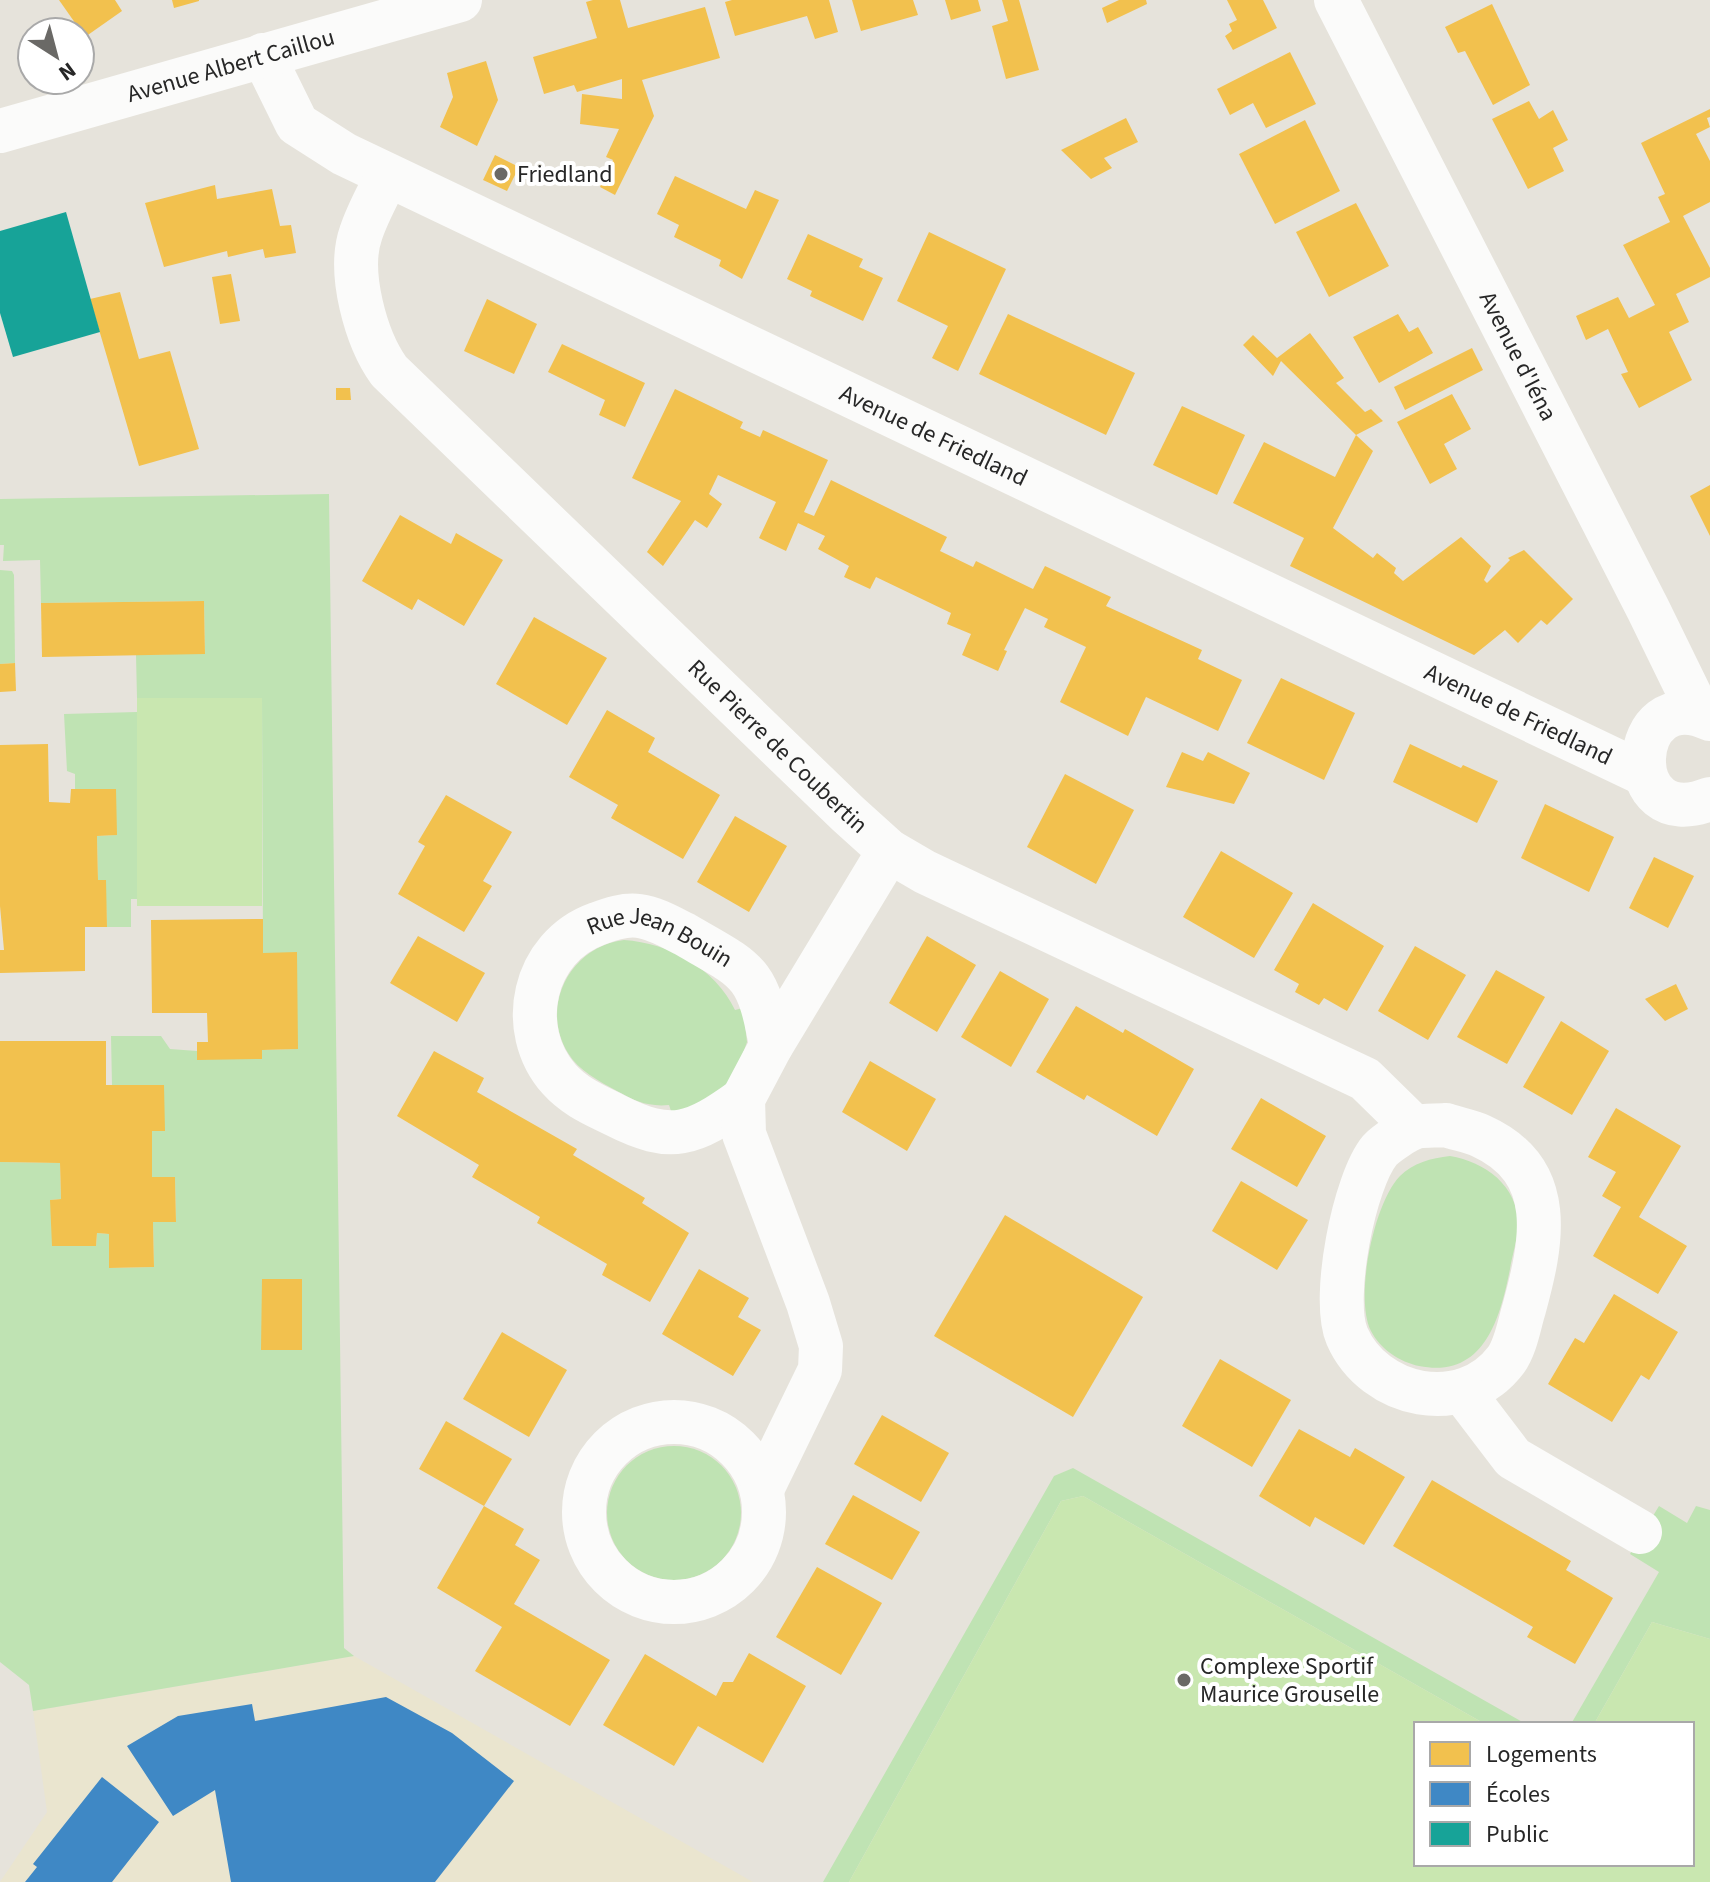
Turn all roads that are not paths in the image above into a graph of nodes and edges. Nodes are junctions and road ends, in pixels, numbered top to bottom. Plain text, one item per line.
1 (460, 0) edge
2 (1336, 0) edge
3 (263, 55) junction
4 (0, 131) edge
5 (387, 176) junction
6 (1702, 716) edge
7 (1644, 774) junction
8 (1710, 799) edge
9 (889, 851) junction
10 (771, 1046) junction
11 (743, 1099) junction
12 (1414, 1127) junction
13 (1462, 1391) junction
14 (762, 1489) junction
15 (1640, 1532) dead end

1 - 3 street, Avenue Albert Caillou
2 - 6 street, Avenue d'Iéna
3 - 4 street, Avenue Albert Caillou
3 - 5 street, Avenue de Friedland
5 - 7 street, Avenue de Friedland
5 - 9 street, Rue Pierre de Coubertin
6 - 7 street
7 - 8 street, Avenue de Friedland
9 - 10 street, Rue Jean Bouin
9 - 12 street, Rue Pierre de Coubertin
10 - 11 street, Rue Jean Bouin
10 - 11 street, Rue Jean Bouin
11 - 14 street
12 - 13 street
12 - 13 street
13 - 15 street
14 - 14 street

